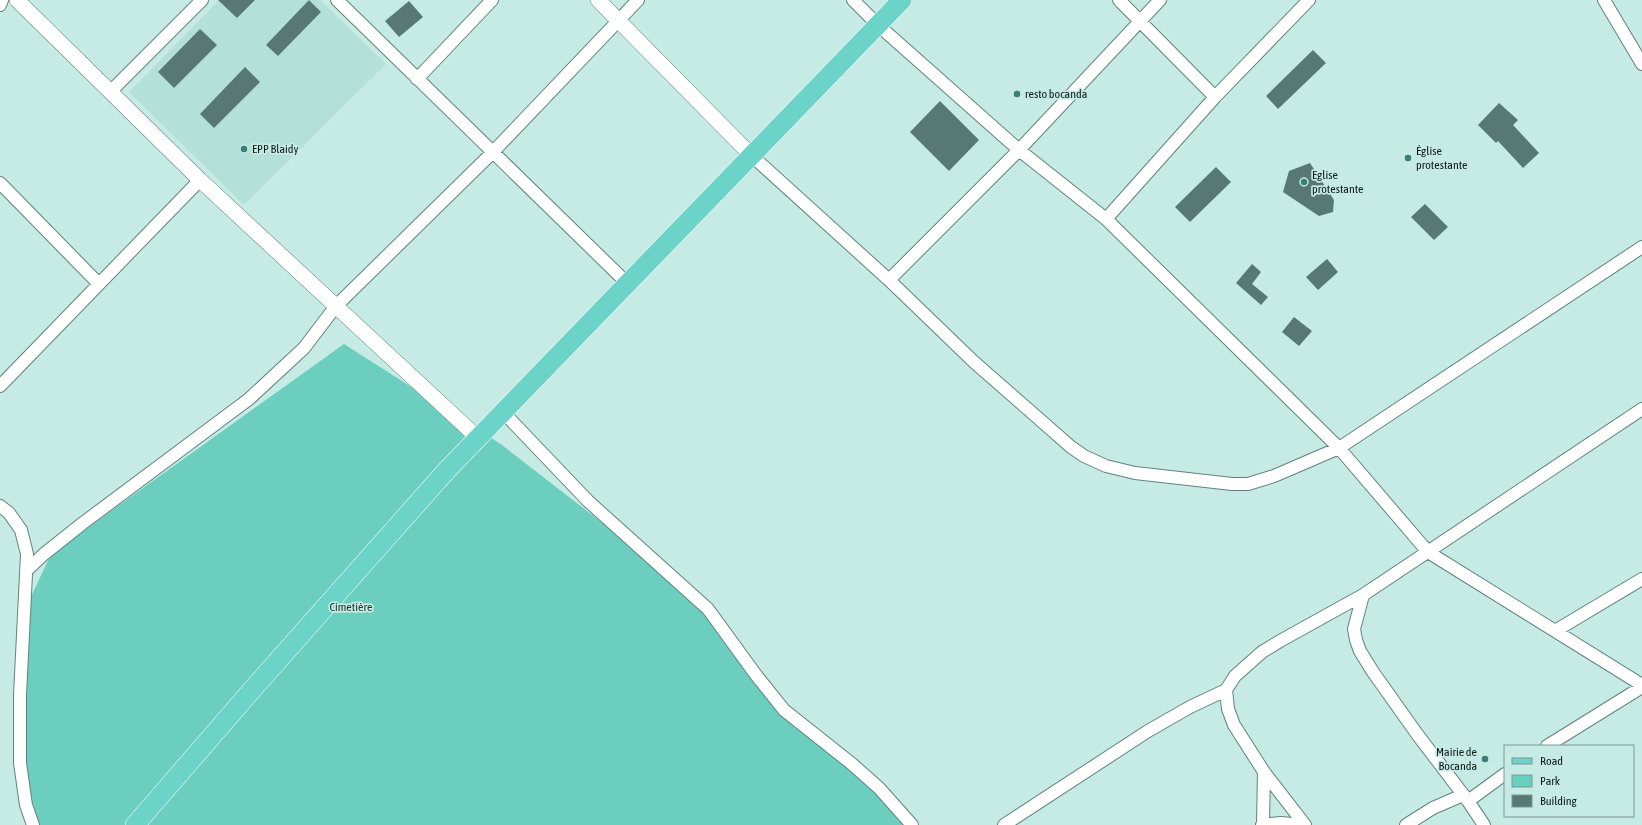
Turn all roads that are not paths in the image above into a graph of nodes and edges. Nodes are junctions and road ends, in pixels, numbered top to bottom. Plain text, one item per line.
1 (2, 0) edge
2 (17, 0) edge
3 (202, 0) edge
4 (337, 0) edge
5 (492, 0) edge
6 (598, 0) edge
7 (638, 0) edge
8 (853, 0) edge
9 (902, 0) edge
10 (1120, 0) edge
11 (1160, 0) edge
12 (1309, 0) edge
13 (1604, 0) edge
14 (0, 5) edge
15 (619, 20) junction
16 (1141, 20) junction
17 (878, 25) junction
18 (1642, 64) edge
19 (417, 78) junction
20 (110, 92) junction
21 (1215, 97) junction
22 (1019, 150) junction
23 (492, 152) junction
24 (751, 155) junction
25 (200, 180) junction
26 (0, 183) edge
27 (1106, 219) junction
28 (1642, 246) edge
29 (889, 280) junction
30 (99, 284) junction
31 (628, 284) junction
32 (336, 306) junction
33 (0, 386) edge
34 (1642, 409) edge
35 (502, 412) junction
36 (478, 438) junction
37 (1339, 448) junction
38 (0, 506) edge
39 (1428, 552) junction
40 (26, 571) junction
41 (1642, 579) edge
42 (1363, 595) junction
43 (1555, 631) junction
44 (1642, 686) edge
45 (1226, 690) junction
46 (1549, 745) edge
47 (1264, 772) junction
48 (1504, 775) edge
49 (1465, 798) junction
50 (33, 825) edge
51 (135, 825) edge
52 (912, 825) edge
53 (1004, 825) edge
54 (1262, 825) edge
55 (1305, 825) edge
56 (1406, 825) edge
57 (1484, 825) edge

1 - 14 street
2 - 20 street
3 - 20 street
4 - 19 street
5 - 19 street
6 - 15 street
7 - 15 street
8 - 17 street
9 - 17 main road
10 - 16 street
11 - 16 street
12 - 21 street
13 - 18 street
15 - 23 street
15 - 24 street
16 - 21 street
16 - 22 street
17 - 22 street
17 - 24 main road
19 - 23 street
20 - 25 street
21 - 27 street
22 - 27 street
22 - 29 street
23 - 31 street
23 - 32 street
24 - 29 street
24 - 31 main road
25 - 30 street
25 - 32 street
26 - 30 street
27 - 37 street
28 - 37 street
29 - 37 street
30 - 33 street
31 - 35 main road
32 - 36 street
32 - 40 street
34 - 39 street
35 - 36 main road
35 - 52 street
36 - 51 main road
37 - 39 street
38 - 40 street
39 - 42 street
39 - 43 street
40 - 50 street
41 - 43 street
42 - 45 street
42 - 49 street
43 - 44 street
44 - 46 street
45 - 47 street
45 - 53 street
47 - 54 street
47 - 55 street
48 - 49 street
49 - 56 street
49 - 57 street
54 - 55 street

